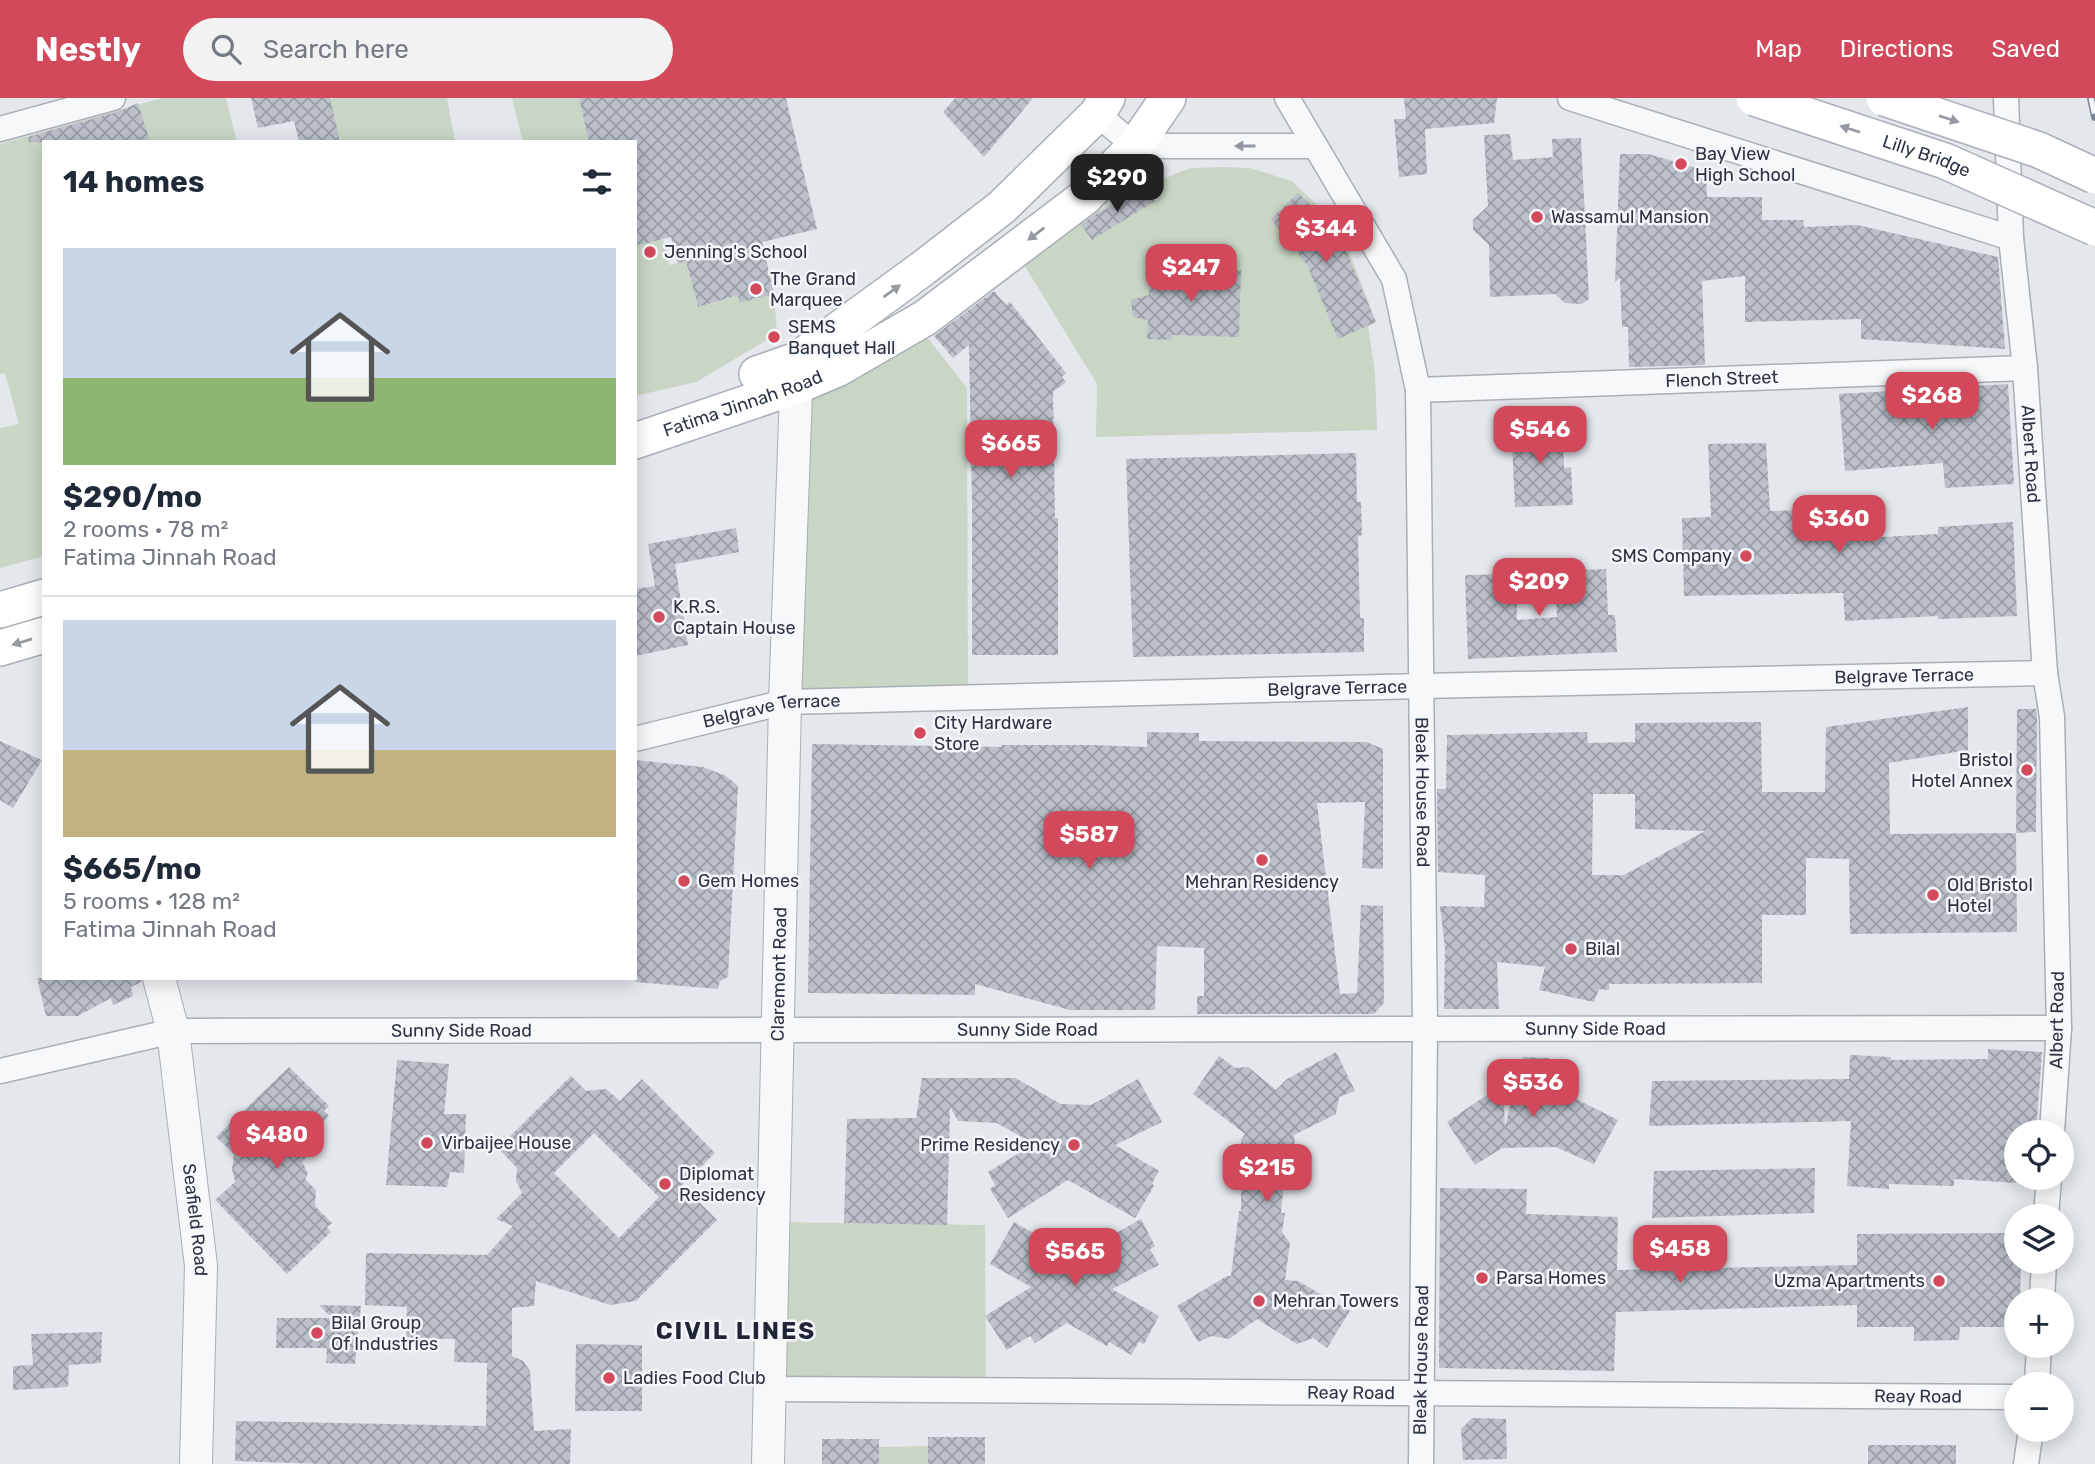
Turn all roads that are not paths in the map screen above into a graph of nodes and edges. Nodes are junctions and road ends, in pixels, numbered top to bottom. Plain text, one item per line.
1 (113, 98) edge
2 (1168, 98) edge
3 (1287, 98) edge
4 (1570, 98) edge
5 (1754, 98) edge
6 (1884, 98) edge
7 (2006, 98) edge
8 (1102, 106) edge
9 (0, 129) edge
10 (1135, 146) junction
11 (1314, 146) junction
12 (2095, 176) edge
13 (2095, 228) edge
14 (2011, 238) junction
15 (2025, 368) junction
16 (797, 373) junction
17 (1418, 390) junction
18 (637, 417) edge
19 (637, 440) edge
20 (42, 603) edge
21 (0, 610) edge
22 (42, 636) edge
23 (0, 648) edge
24 (2045, 674) junction
25 (1423, 686) junction
26 (785, 702) junction
27 (637, 739) edge
28 (160, 980) edge
29 (2059, 1028) junction
30 (1425, 1029) junction
31 (779, 1030) junction
32 (173, 1031) junction
33 (0, 1071) edge
34 (2053, 1120) edge
35 (770, 1389) junction
36 (1421, 1392) junction
37 (2004, 1397) edge
38 (2029, 1442) edge
39 (196, 1464) edge
40 (768, 1464) edge
41 (1421, 1464) edge
42 (2026, 1464) edge

1 - 9 street
2 - 10 main road, Fatima Jinnah Road
3 - 11 street, Bleak House Road
4 - 14 street
13 -> 5 main road, Lilly Bridge, bridge
6 -> 12 main road, bridge
7 - 14 street, Albert Road
8 - 10 street
16 -> 8 main road, Fatima Jinnah Road
11 -> 10 street
10 -> 16 main road, Fatima Jinnah Road
11 - 17 street, Bleak House Road
14 - 15 street, Albert Road
15 - 17 street, Flench Street
15 - 24 street, Albert Road
16 - 18 main road, Fatima Jinnah Road
16 - 19 main road, Fatima Jinnah Road
16 - 26 street, Claremont Road
17 - 25 street, Bleak House Road
20 - 21 main road
22 -> 23 main road
24 - 25 street, Belgrave Terrace
24 - 29 street, Albert Road
25 - 26 street, Belgrave Terrace
25 - 30 street, Bleak House Road
26 - 27 street, Belgrave Terrace
26 - 31 street, Claremont Road
28 - 32 street, Seafield Road
29 - 30 street, Sunny Side Road
29 - 34 street, Albert Road
30 - 31 street, Sunny Side Road
30 - 36 street, Bleak House Road
31 - 32 street, Sunny Side Road
31 - 35 street, Claremont Road
32 - 33 street, Sunny Side Road
32 - 39 street, Seafield Road
35 - 36 street, Reay Road
35 - 40 street, Claremont Road
36 - 37 street, Reay Road
36 - 41 street, Bleak House Road
38 - 42 street

